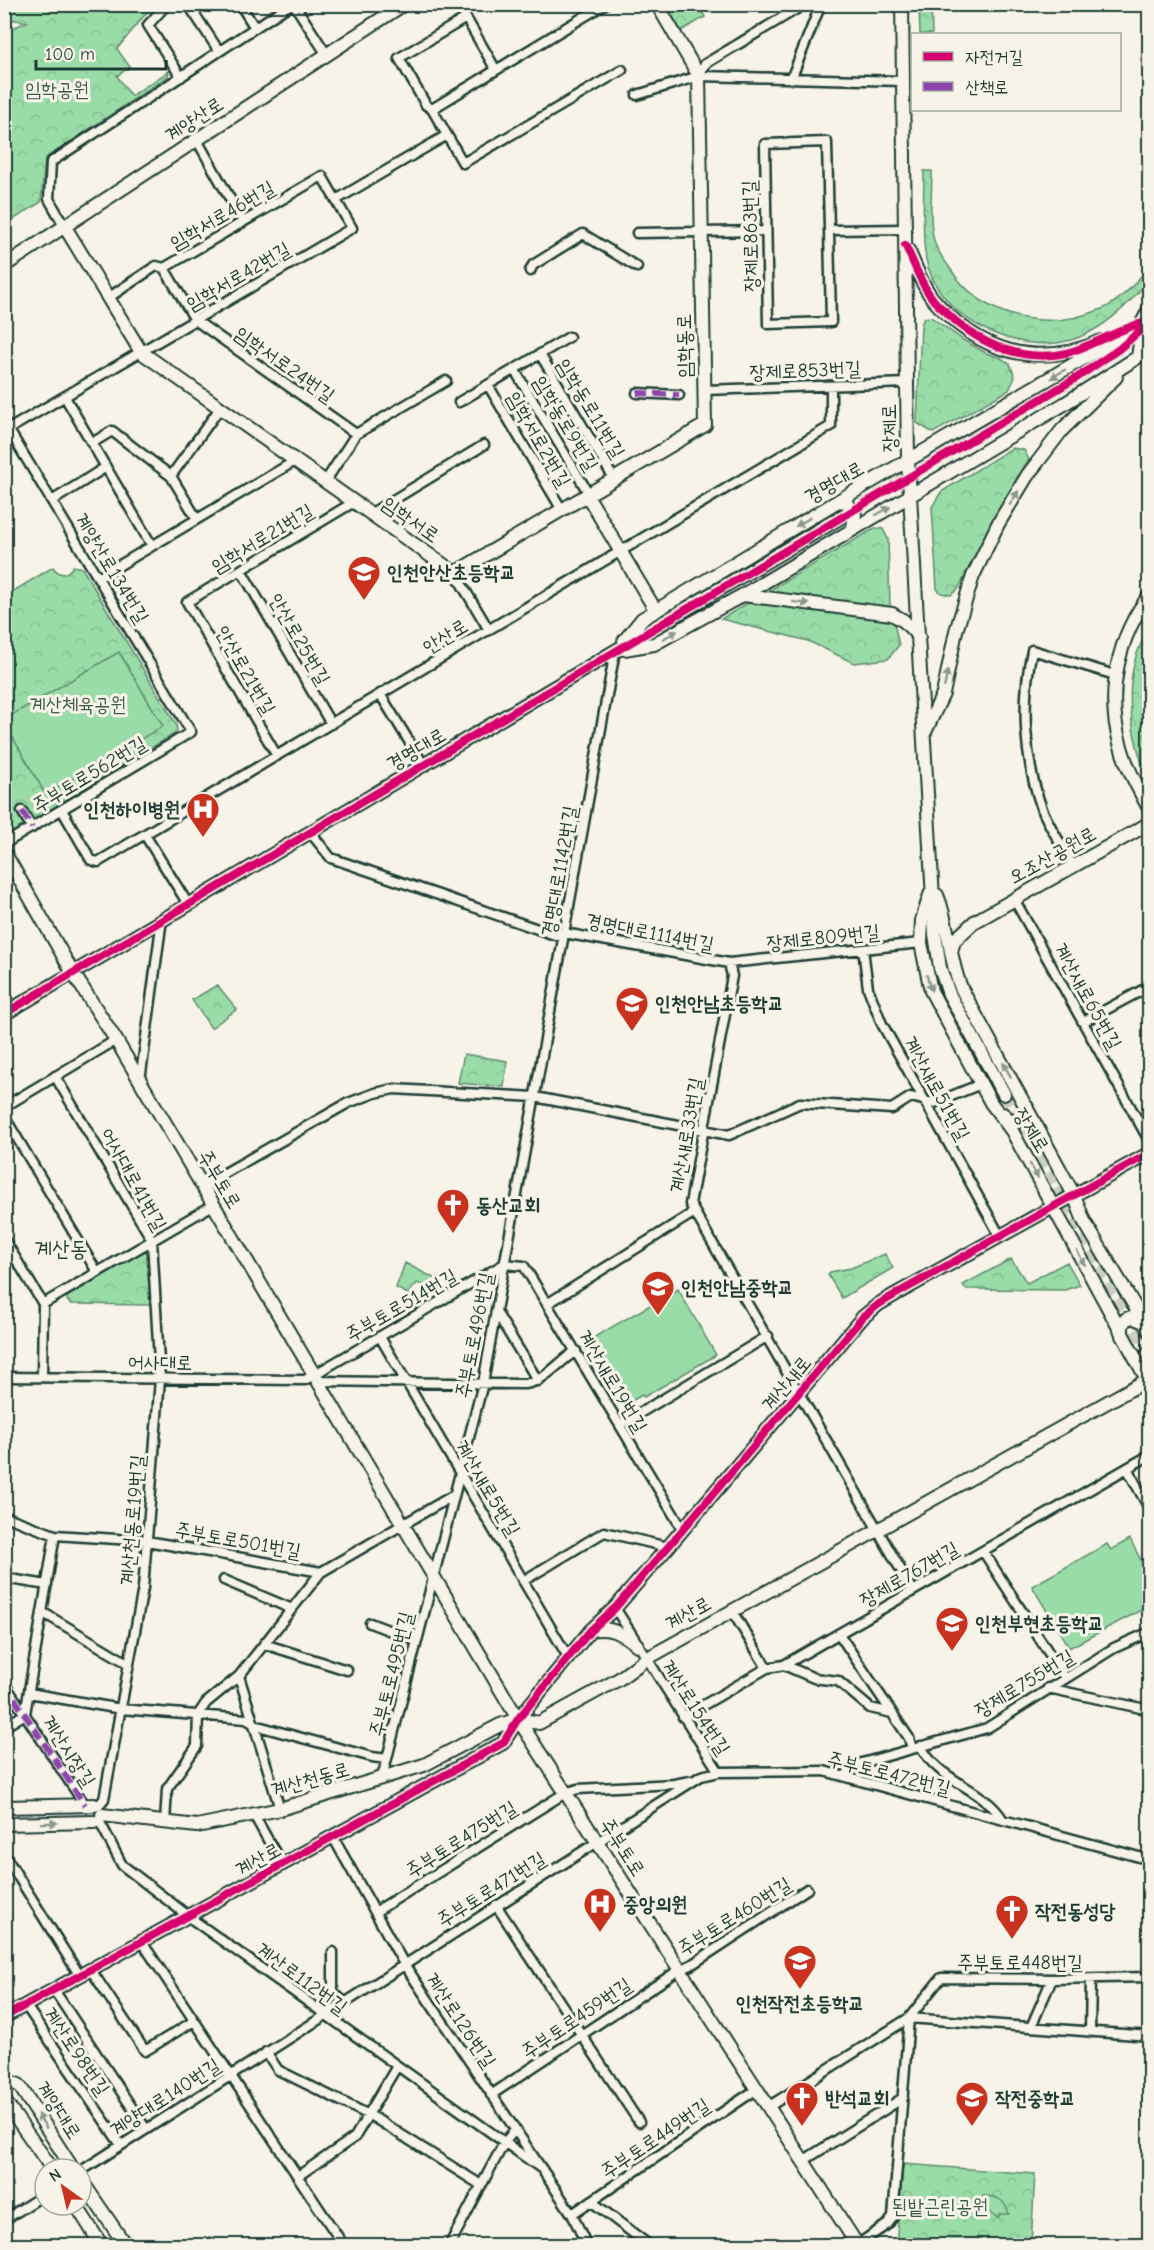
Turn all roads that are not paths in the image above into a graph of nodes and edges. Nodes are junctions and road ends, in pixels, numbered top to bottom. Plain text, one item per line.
1 (167, 4) edge
2 (188, 4) edge
3 (240, 4) edge
4 (292, 4) edge
5 (404, 4) edge
6 (458, 4) edge
7 (605, 4) edge
8 (657, 4) edge
9 (806, 4) edge
10 (821, 4) edge
11 (902, 4) edge
12 (466, 18) junction
13 (255, 28) junction
14 (219, 51) junction
15 (327, 55) junction
16 (496, 70) junction
17 (622, 70) dead end
18 (699, 76) junction
19 (181, 77) junction
20 (791, 79) junction
21 (903, 81) junction
22 (637, 95) dead end
23 (432, 109) junction
24 (447, 135) junction
25 (197, 140) junction
26 (336, 200) junction
27 (243, 222) junction
28 (65, 227) junction
29 (829, 230) junction
30 (905, 230) junction
31 (765, 231) junction
32 (701, 232) junction
33 (637, 233) dead end
34 (905, 245) junction
35 (4, 266) edge
36 (637, 267) dead end
37 (165, 268) junction
38 (530, 271) dead end
39 (108, 298) junction
40 (1149, 308) edge
41 (195, 320) junction
42 (1147, 323) edge
43 (569, 336) dead end
44 (141, 352) junction
45 (540, 354) junction
46 (1138, 357) junction
47 (514, 369) junction
48 (446, 381) dead end
49 (908, 383) junction
50 (488, 385) junction
51 (831, 386) junction
52 (704, 390) junction
53 (637, 393) dead end
54 (679, 394) dead end
55 (65, 397) junction
56 (459, 402) dead end
57 (220, 408) junction
58 (7, 426) edge
59 (356, 434) junction
60 (92, 443) junction
61 (484, 445) dead end
62 (295, 460) junction
63 (908, 460) junction
64 (106, 467) junction
65 (171, 476) junction
66 (614, 479) junction
67 (325, 482) junction
68 (911, 494) junction
69 (588, 495) junction
70 (52, 501) junction
71 (838, 501) junction
72 (354, 502) junction
73 (562, 510) junction
74 (370, 514) junction
75 (846, 514) tunnel mouth
76 (197, 519) junction
77 (853, 528) junction
78 (153, 546) junction
79 (620, 551) junction
80 (241, 570) junction
81 (455, 573) junction
82 (98, 578) junction
83 (742, 595) junction
84 (1149, 595) edge
85 (187, 602) joint
86 (656, 611) junction
87 (489, 630) junction
88 (919, 637) junction
89 (615, 651) junction
90 (1115, 675) junction
91 (380, 694) junction
92 (331, 724) junction
93 (191, 732) joint
94 (924, 733) junction
95 (277, 756) junction
96 (423, 764) junction
97 (62, 810) junction
98 (1149, 810) edge
99 (22, 811) dead end
100 (1149, 823) edge
101 (32, 828) junction
102 (310, 832) junction
103 (145, 835) junction
104 (4, 844) edge
105 (4, 852) edge
106 (1073, 866) junction
107 (933, 885) junction
108 (1014, 899) junction
109 (188, 904) junction
110 (946, 916) junction
111 (162, 919) junction
112 (974, 922) junction
113 (564, 933) junction
114 (921, 943) junction
115 (863, 949) junction
116 (951, 953) junction
117 (729, 963) junction
118 (73, 973) junction
119 (1149, 986) edge
120 (4, 1014) edge
121 (1083, 1022) junction
122 (116, 1040) junction
123 (55, 1076) junction
124 (140, 1082) junction
125 (981, 1084) junction
126 (1004, 1094) tunnel mouth
127 (534, 1097) junction
128 (924, 1100) junction
129 (991, 1103) junction
130 (4, 1107) edge
131 (1027, 1107) junction
132 (4, 1116) edge
133 (704, 1131) junction
134 (1149, 1142) edge
135 (1149, 1154) edge
136 (202, 1186) junction
137 (1074, 1195) junction
138 (213, 1205) junction
139 (1053, 1207) junction
140 (693, 1213) junction
141 (1000, 1236) junction
142 (4, 1239) edge
143 (152, 1240) junction
144 (504, 1264) junction
145 (97, 1272) junction
146 (43, 1304) junction
147 (548, 1304) junction
148 (496, 1312) junction
149 (1147, 1328) edge
150 (768, 1336) junction
151 (1122, 1336) junction
152 (380, 1337) junction
153 (576, 1351) junction
154 (4, 1377) edge
155 (42, 1377) junction
156 (315, 1378) junction
157 (160, 1379) junction
158 (538, 1381) junction
159 (406, 1382) junction
160 (483, 1383) junction
161 (1148, 1383) edge
162 (800, 1392) junction
163 (620, 1425) junction
164 (1149, 1455) edge
165 (1127, 1468) junction
166 (460, 1473) junction
167 (454, 1495) junction
168 (1149, 1510) edge
169 (4, 1516) edge
170 (403, 1525) junction
171 (683, 1530) junction
172 (879, 1530) junction
173 (55, 1535) junction
174 (147, 1541) junction
175 (668, 1547) junction
176 (983, 1551) junction
177 (321, 1572) junction
178 (433, 1577) junction
179 (4, 1578) edge
180 (224, 1580) dead end
181 (524, 1581) junction
182 (47, 1585) junction
183 (914, 1591) junction
184 (615, 1608) junction
185 (292, 1609) junction
186 (42, 1611) junction
187 (732, 1611) junction
188 (370, 1623) dead end
189 (590, 1631) junction
190 (1149, 1632) edge
191 (839, 1634) junction
192 (417, 1641) junction
193 (264, 1644) junction
194 (637, 1645) junction
195 (568, 1657) junction
196 (646, 1659) junction
197 (129, 1664) junction
198 (784, 1665) junction
199 (767, 1668) junction
200 (347, 1670) dead end
201 (239, 1676) junction
202 (1065, 1678) junction
203 (4, 1683) edge
204 (1048, 1688) junction
205 (29, 1692) junction
206 (121, 1709) junction
207 (1149, 1710) edge
208 (892, 1713) junction
209 (25, 1714) junction
210 (198, 1715) junction
211 (683, 1717) junction
212 (518, 1719) junction
213 (253, 1724) junction
214 (4, 1727) edge
215 (917, 1748) junction
216 (387, 1759) junction
217 (719, 1772) junction
218 (845, 1776) junction
219 (382, 1778) junction
220 (696, 1779) junction
221 (565, 1793) junction
222 (4, 1807) edge
223 (280, 1809) junction
224 (95, 1812) junction
225 (254, 1815) junction
226 (1003, 1820) junction
227 (165, 1823) junction
228 (4, 1824) edge
229 (333, 1837) junction
230 (596, 1842) junction
231 (4, 1854) edge
232 (1149, 1860) edge
233 (282, 1865) junction
234 (807, 1889) dead end
235 (496, 1905) junction
236 (375, 1912) junction
237 (188, 1916) junction
238 (142, 1942) junction
239 (333, 1952) dead end
240 (404, 1964) junction
241 (679, 1970) junction
242 (86, 1973) junction
243 (1149, 1977) edge
244 (1091, 1978) junction
245 (1052, 1980) junction
246 (54, 1990) junction
247 (344, 2002) junction
248 (26, 2006) junction
249 (325, 2014) junction
250 (4, 2017) edge
251 (909, 2018) junction
252 (194, 2021) junction
253 (1031, 2027) junction
254 (1090, 2032) junction
255 (581, 2035) junction
256 (1149, 2036) edge
257 (266, 2052) junction
258 (397, 2066) junction
259 (230, 2075) junction
260 (4, 2081) edge
261 (757, 2090) junction
262 (491, 2095) junction
263 (903, 2098) junction
264 (4, 2100) edge
265 (768, 2107) junction
266 (368, 2115) junction
267 (639, 2122) dead end
268 (146, 2128) junction
269 (515, 2130) junction
270 (504, 2143) junction
271 (121, 2145) junction
272 (44, 2157) edge
273 (66, 2157) edge
274 (803, 2161) junction
275 (93, 2163) edge
276 (542, 2169) junction
277 (298, 2176) junction
278 (481, 2185) junction
279 (93, 2198) edge
280 (591, 2201) junction
281 (33, 2202) edge
282 (572, 2214) junction
283 (84, 2217) edge
284 (4, 2220) edge
285 (857, 2245) edge
286 (102, 2246) edge
287 (126, 2246) edge
288 (344, 2246) edge
289 (448, 2246) edge
290 (587, 2246) edge
291 (650, 2246) edge

1 - 19 street
2 - 14 street
3 - 13 street
4 - 13 street
4 - 15 street
5 - 15 street, 계양산로
6 - 12 street
7 - 16 street
8 - 18 street, 임학동로
9 - 18 street
10 - 20 street
11 - 21 street, 장제로
12 - 16 street
12 - 23 street
13 - 14 street
14 - 19 street
15 - 25 street, 계양산로
16 - 23 street
17 - 24 street
18 - 20 street
18 - 22 street
18 - 32 street, 임학동로
19 - 28 street
20 - 21 street
21 - 30 street, 장제로
23 - 24 street
24 - 26 street
25 - 27 street
25 - 28 street, 계양산로
26 - 27 street, 임학서로46번길
26 - 41 street, 임학서로42번길
27 - 37 street, 임학서로46번길
28 - 35 street, 계양산로
28 - 39 street, 임학서로
29 - 30 street
29 - 31 street, 장제로863번길
29 - 31 street, 장제로863번길
30 - 34 street, 장제로
31 - 32 street
32 - 33 street
32 - 52 street, 임학동로
34 - 42 street
34 - 49 street, 장제로
36 - 38 street
37 - 39 street, 임학서로46번길
37 - 41 street
39 - 44 street, 임학서로
40 - 42 street
41 - 44 street, 임학서로42번길
41 - 59 street, 임학서로24번길
42 - 46 street
42 -> 63 street, 경명대로
43 - 45 street
44 - 55 street, 임학서로42번길
44 - 57 street, 임학서로
45 - 47 street
45 - 66 street, 임학동로11번길
46 - 68 street, 경명대로
94 -> 46 street
47 - 50 street
47 - 69 street, 임학동로9번길
48 - 59 street
49 - 51 street, 장제로853번길
49 - 63 street, 장제로
50 - 56 street
50 - 73 street, 임학서로2번길
51 - 52 street, 장제로853번길
51 - 79 street, 안산로
52 - 66 street, 임학동로
53 - 54 street
55 - 58 street, 임학서로42번길
55 - 60 street
57 - 62 street, 임학서로
57 - 65 street
58 - 70 street, 계양산로134번길
59 - 67 street
60 - 64 street
60 - 65 street
61 - 74 street
62 - 67 street, 임학서로
62 - 76 street
63 - 68 street, 장제로
63 - 71 street, 경명대로
64 - 70 street
64 - 78 street
65 - 76 street
66 - 69 street, 임학동로
67 - 72 street, 임학서로
77 -> 68 street, 경명대로
68 - 88 street, 장제로
69 - 73 street
69 - 79 street
70 - 82 street, 계양산로134번길
71 - 77 street
71 -> 86 street, 경명대로
72 - 74 street, 임학서로
72 - 80 street, 임학서로21번길
73 - 81 street
74 - 81 street, 임학서로
75 - 89 street, 경명대로
76 - 78 street
77 - 83 street, 경명대로
78 - 82 street
79 - 86 street
79 - 87 street, 안산로
80 - 85 street, 임학서로21번길
80 - 92 street, 안산로25번길
81 - 87 street
82 - 93 street, 계양산로134번길
83 -> 88 street
89 -> 83 street, 경명대로
84 - 90 street
85 - 95 street, 안산로21번길
86 - 89 street, 경명대로
87 - 91 street, 안산로
88 - 94 street, 장제로
89 - 96 street, 경명대로
89 - 113 street, 경명대로1142번길
90 - 98 street
90 - 106 street
91 - 92 street, 안산로
91 - 96 street
92 - 95 street, 안산로
93 - 97 street, 주부토로562번길
94 - 107 street, 장제로
95 - 103 street, 안산로
96 - 102 street, 경명대로
97 - 101 street, 주부토로562번길
97 - 103 street, 안산로
99 - 101 street
100 - 106 street, 오조산공원로
101 - 104 street, 주부토로562번길
102 - 109 street, 경명대로
102 - 113 street, 경명대로1114번길
103 - 109 street
105 - 118 street, 주부토로
106 - 108 street, 오조산공원로
107 - 110 street, 장제로
107 - 114 street, 장제로
107 - 126 street, 장제로
108 - 112 street, 오조산공원로
108 - 121 street, 계산새로65번길
109 - 111 street, 경명대로
110 - 112 street
110 - 116 street, 장제로
111 - 118 street, 경명대로
111 - 124 street
112 - 116 street, 오조산공원로
113 - 117 street, 경명대로1114번길
113 - 127 street, 경명대로1142번길
114 - 115 street, 장제로809번길
114 -> 125 street, 장제로
115 - 117 street, 장제로809번길
115 - 128 street, 계산새로51번길
131 -> 116 street, 장제로
117 - 133 street, 계산새로33번길
118 - 120 street, 경명대로
118 - 122 street, 주부토로
119 - 121 street
121 - 134 street, 계산새로65번길
122 - 123 street
122 - 124 street, 주부토로
123 - 130 street
123 - 143 street, 어사대로41번길
124 - 136 street, 주부토로
125 - 128 street
125 - 129 street, 장제로
127 - 133 street
127 - 136 street
127 - 144 street, 주부토로496번길
128 - 133 street
128 - 141 street, 계산새로51번길
129 - 131 street
129 -> 139 street, 장제로
131 - 137 street, 장제로
132 - 145 street
133 - 140 street, 계산새로33번길
135 - 137 street, 계산새로
136 - 138 street, 주부토로
137 - 139 street, 계산새로
137 - 149 street, 장제로
138 - 143 street
138 - 156 street, 주부토로
139 - 141 street, 계산새로
139 -> 151 street, 장제로
140 - 147 street
140 - 150 street, 계산새로33번길
141 - 162 street, 계산새로
142 - 146 street
143 - 145 street
143 - 157 street, 어사대로41번길
144 - 147 street, 계산새로19번길
144 - 148 street, 주부토로496번길
144 - 152 street, 주부토로514번길
145 - 146 street
146 - 155 street
147 - 153 street, 계산새로19번길
148 - 158 street
148 - 160 street, 주부토로496번길
149 - 151 street
150 - 162 street, 계산새로33번길
150 - 163 street
151 - 161 street, 장제로
152 - 156 street, 주부토로514번길
152 - 159 street, 계산새로5번길
153 - 158 street
153 - 163 street, 계산새로19번길
154 - 155 street, 어사대로
155 - 157 street, 어사대로
156 - 157 street, 어사대로
156 - 159 street
156 - 170 street, 주부토로
157 - 174 street, 계산천동로19번길
158 - 160 street
159 - 160 street
159 - 166 street, 계산새로5번길
160 - 166 street, 주부토로496번길
161 - 172 street, 계산로
162 - 171 street, 계산새로
162 - 172 street, 계산새로33번길
163 - 171 street, 계산새로19번길
164 - 165 street, 장제로767번길
165 - 168 street
165 - 176 street, 장제로767번길
166 - 167 street, 주부토로496번길
166 - 181 street, 계산새로5번길
167 - 170 street
167 - 178 street, 주부토로496번길
169 - 173 street, 주부토로501번길
170 - 177 street, 주부토로501번길
170 - 178 street, 주부토로
171 - 175 street, 계산새로
172 - 183 street, 계산새로33번길
172 - 187 street, 계산로
173 - 174 street, 주부토로501번길
173 - 182 street
174 - 177 street, 주부토로501번길
174 - 197 street, 계산천동로19번길
175 - 181 street
175 - 184 street, 계산새로
176 - 183 street, 장제로767번길
176 - 202 street
177 - 185 street
178 - 192 street, 주부토로495번길
178 - 212 street, 주부토로
179 - 182 street
180 - 185 street
181 - 195 street, 계산새로5번길
182 - 186 street, 계산시장길
183 - 191 street, 장제로767번길
184 - 189 street, 계산새로
184 - 194 street, 계산로154번길
185 - 193 street
186 - 197 street
186 - 205 street, 계산시장길
187 - 196 street, 계산로
187 - 199 street
188 - 192 street
189 - 194 street
189 - 195 street, 계산새로
190 - 202 street, 장제로755번길
191 - 198 street, 장제로767번길
191 - 208 street
192 - 216 street, 주부토로495번길
193 - 200 street
193 - 201 street
194 - 196 street, 계산로154번길
195 - 212 street, 계산새로
196 - 211 street, 계산로154번길
196 - 212 street, 계산로
197 - 206 street, 계산천동로19번길
198 - 199 street, 장제로767번길
198 - 208 street
199 - 211 street, 장제로767번길
201 - 210 street
201 - 213 street
202 - 204 street, 장제로755번길
203 - 209 street, 계산시장길
204 - 207 street
204 - 215 street, 장제로755번길
205 - 206 street, 계산시장길
205 - 209 street, 계산시장길
206 - 210 street
206 - 224 street, 계산천동로19번길
208 - 215 street
209 - 214 street, 계산시장길
209 - 224 street, 계산시장길
210 - 213 street
210 - 227 street
211 - 217 street, 계산로154번길
212 - 219 street, 계산천동로
212 - 221 street, 주부토로
212 - 229 street, 계산로
213 - 216 street
213 - 223 street
215 - 218 street, 장제로755번길
215 - 226 street
216 - 219 street, 주부토로495번길
217 - 218 street, 주부토로472번길
217 - 220 street, 주부토로472번길
218 - 226 street, 주부토로472번길
219 - 223 street, 계산천동로
220 - 221 street
220 - 230 street, 주부토로472번길
221 - 230 street, 주부토로
221 - 236 street, 주부토로475번길
222 - 224 street, 계산천동로
223 - 225 street, 계산천동로
224 - 227 street, 계산천동로
228 -> 224 street, 계산천동로
224 - 237 street, 계산시장길
225 - 227 street, 계산천동로
225 - 233 street
226 - 232 street, 주부토로472번길
229 - 233 street, 계산로
229 - 236 street, 계산로126번길
230 - 235 street, 주부토로471번길
230 - 241 street, 주부토로
231 - 242 street
233 - 237 street, 계산로
234 - 241 street, 주부토로460번길
235 - 240 street, 주부토로471번길
235 - 255 street
236 - 240 street, 계산로126번길
237 - 238 street, 계산로
237 - 249 street, 계산로112번길
238 - 242 street, 계산로
238 - 252 street
239 - 247 street
240 - 247 street, 계양대로140번길
240 - 262 street, 계산로126번길
241 - 255 street, 주부토로459번길
241 - 261 street, 주부토로
242 - 246 street, 계산로
242 - 252 street
243 - 244 street, 주부토로448번길
244 - 245 street, 주부토로448번길
244 - 254 street
245 - 251 street, 주부토로448번길
245 - 253 street
246 - 248 street, 계산로
246 - 268 street
247 - 249 street, 계양대로140번길
248 - 250 street, 계산로
248 - 271 street, 계산로98번길
249 - 257 street, 계양대로140번길
249 - 258 street, 계산로112번길
251 - 253 street
251 - 263 street
251 - 265 street, 주부토로448번길
252 - 259 street
253 - 254 street
254 - 256 street
255 - 262 street, 주부토로459번길
255 - 267 street
257 - 259 street, 계양대로140번길
257 - 266 street
258 - 266 street
258 - 270 street, 계산로112번길
259 - 268 street, 계양대로140번길
259 - 277 street
273 -> 260 street, 계양대로
261 - 265 street, 주부토로
261 - 280 street, 주부토로449번길
262 - 269 street, 계산로126번길
263 - 274 street
263 - 285 street
264 - 272 street, 계양대로
265 - 274 street, 주부토로
266 - 277 street
266 - 278 street
268 - 271 street, 계양대로140번길
269 - 270 street
269 - 276 street, 계산로126번길
270 - 276 street, 계산로112번길
270 - 278 street
271 - 275 street, 계양대로140번길
274 - 285 street, 주부토로
276 - 282 street, 계산로126번길
277 - 288 street
278 - 289 street
279 - 287 street
280 - 282 street, 주부토로449번길
280 - 291 street
281 - 284 street
282 - 290 street, 계산로126번길
283 - 286 street

